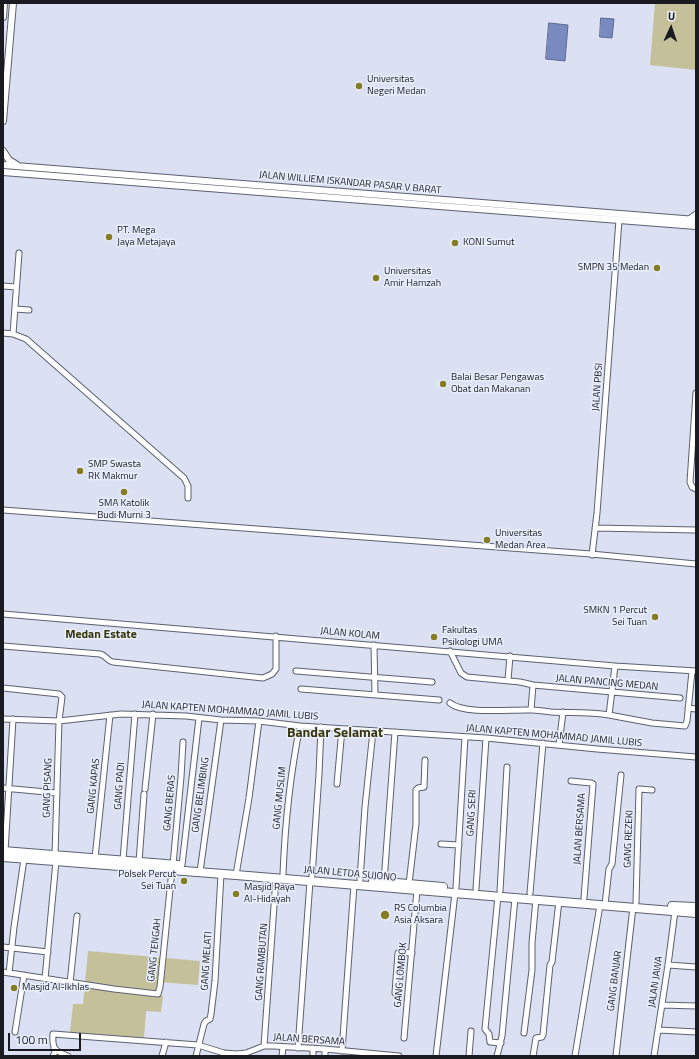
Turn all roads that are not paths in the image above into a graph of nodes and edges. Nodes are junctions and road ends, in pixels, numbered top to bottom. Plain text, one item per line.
1 (4, 3) edge
2 (13, 3) edge
3 (3, 17) edge
4 (5, 76) edge
5 (3, 121) edge
6 (3, 151) edge
7 (3, 165) edge
8 (19, 166) junction
9 (3, 172) edge
10 (123, 175) junction
11 (123, 182) junction
12 (242, 188) junction
13 (542, 211) junction
14 (696, 214) edge
15 (619, 220) junction
16 (693, 220) edge
17 (696, 226) edge
18 (19, 253) dead end
19 (3, 286) edge
20 (16, 287) junction
21 (15, 309) junction
22 (29, 310) dead end
23 (3, 333) edge
24 (13, 334) junction
25 (696, 393) edge
26 (696, 489) edge
27 (188, 498) dead end
28 (3, 510) edge
29 (595, 528) junction
30 (696, 530) edge
31 (592, 555) junction
32 (696, 564) edge
33 (3, 614) edge
34 (276, 636) junction
35 (374, 645) junction
36 (3, 646) edge
37 (450, 651) junction
38 (510, 656) junction
39 (615, 666) junction
40 (296, 671) dead end
41 (694, 671) edge
42 (375, 678) junction
43 (508, 680) junction
44 (432, 682) dead end
45 (532, 685) junction
46 (3, 688) edge
47 (301, 689) dead end
48 (612, 691) junction
49 (375, 695) junction
50 (680, 698) dead end
51 (440, 700) dead end
52 (450, 703) dead end
53 (688, 708) junction
54 (696, 709) edge
55 (531, 710) junction
56 (563, 712) junction
57 (135, 714) junction
58 (153, 714) junction
59 (610, 714) junction
60 (110, 715) junction
61 (199, 718) junction
62 (3, 719) edge
63 (13, 719) junction
64 (221, 720) junction
65 (59, 721) junction
66 (259, 721) junction
67 (300, 726) junction
68 (321, 727) junction
69 (342, 729) junction
70 (373, 731) junction
71 (395, 732) junction
72 (465, 737) junction
73 (486, 738) junction
74 (183, 742) dead end
75 (543, 743) junction
76 (560, 745) junction
77 (696, 757) edge
78 (425, 760) dead end
79 (507, 767) dead end
80 (621, 776) dead end
81 (571, 781) dead end
82 (337, 784) dead end
83 (6, 788) edge
84 (652, 790) dead end
85 (57, 793) junction
86 (441, 844) dead end
87 (459, 845) junction
88 (4, 853) edge
89 (55, 858) junction
90 (95, 858) junction
91 (24, 859) junction
92 (123, 860) junction
93 (139, 862) junction
94 (182, 865) junction
95 (172, 868) junction
96 (200, 869) junction
97 (236, 872) junction
98 (221, 874) junction
99 (280, 876) junction
100 (311, 878) junction
101 (357, 882) junction
102 (384, 882) junction
103 (410, 884) junction
104 (476, 889) junction
105 (417, 890) junction
106 (455, 890) junction
107 (499, 894) junction
108 (533, 896) junction
109 (515, 898) junction
110 (584, 898) junction
111 (559, 901) junction
112 (603, 903) junction
113 (635, 905) junction
114 (696, 907) edge
115 (675, 911) junction
116 (696, 913) edge
117 (78, 916) dead end
118 (3, 947) edge
119 (12, 948) junction
120 (48, 952) junction
121 (412, 953) junction
122 (668, 965) junction
123 (696, 967) edge
124 (3, 972) edge
125 (9, 973) junction
126 (24, 975) junction
127 (45, 979) junction
128 (70, 983) junction
129 (394, 993) dead end
130 (662, 1005) junction
131 (696, 1006) edge
132 (659, 1030) junction
133 (471, 1031) dead end
134 (15, 1032) dead end
135 (696, 1032) edge
136 (524, 1033) dead end
137 (404, 1038) dead end
138 (166, 1042) junction
139 (501, 1042) junction
140 (199, 1045) junction
141 (264, 1046) junction
142 (283, 1047) junction
143 (54, 1048) junction
144 (298, 1048) junction
145 (313, 1048) junction
146 (325, 1049) junction
147 (342, 1051) junction
148 (254, 1053) edge
149 (349, 1054) edge
150 (237, 1055) edge
151 (377, 1055) edge
152 (53, 1056) edge
153 (68, 1056) edge
154 (162, 1056) edge
155 (196, 1056) edge
156 (282, 1056) edge
157 (313, 1056) edge
158 (325, 1056) edge
159 (399, 1056) edge
160 (436, 1056) edge
161 (469, 1056) edge
162 (497, 1056) edge
163 (533, 1056) edge
164 (575, 1056) edge
165 (616, 1056) edge
166 (654, 1056) edge

1 - 3 street
2 - 4 street
4 - 5 street
6 - 8 street
7 - 8 street, JALAN WILLIEM ISKANDAR PASAR V BARAT
8 - 10 street, JALAN WILLIEM ISKANDAR PASAR V BARAT
9 - 11 street, JALAN WILLIEM ISKANDAR PASAR V BARAT
10 - 11 street
10 - 12 street, JALAN WILLIEM ISKANDAR PASAR V BARAT
11 - 12 street, JALAN WILLIEM ISKANDAR PASAR V BARAT
12 - 13 street, JALAN WILLIEM ISKANDAR PASAR V BARAT
13 - 15 street, JALAN WILLIEM ISKANDAR PASAR V BARAT
13 - 16 street, JALAN WILLIEM ISKANDAR PASAR V BARAT
14 - 16 street
15 - 17 street, JALAN WILLIEM ISKANDAR PASAR V BARAT
15 - 29 street, JALAN PBSI
18 - 20 street
19 - 20 street
20 - 21 street
21 - 22 street
21 - 24 street
23 - 24 street
24 - 27 street
25 - 26 street
28 - 31 street
29 - 30 street
29 - 31 street, JALAN PBSI
31 - 32 street
33 - 34 street, JALAN KOLAM
34 - 35 street, JALAN KOLAM
34 - 36 street
35 - 37 street, JALAN KOLAM
35 - 42 street
37 - 38 street, JALAN KOLAM
37 - 43 street, JALAN PANCING MEDAN
38 - 39 street, JALAN KOLAM
38 - 43 street
39 - 41 street, JALAN KOLAM
39 - 48 street
40 - 42 street
41 - 53 street
42 - 44 street
42 - 49 street
43 - 45 street, JALAN PANCING MEDAN
45 - 48 street, JALAN PANCING MEDAN
45 - 55 street
46 - 65 street, GANG PISANG
47 - 49 street
48 - 50 street, JALAN PANCING MEDAN
48 - 59 street
49 - 51 street
52 - 55 street
53 - 54 street
53 - 59 street
55 - 56 street
56 - 59 street
56 - 76 street
57 - 58 street, JALAN KAPTEN MOHAMMAD JAMIL LUBIS
57 - 60 street, JALAN KAPTEN MOHAMMAD JAMIL LUBIS
57 - 92 street, GANG PADI
58 - 61 street, JALAN KAPTEN MOHAMMAD JAMIL LUBIS
58 - 93 street
60 - 65 street, JALAN KAPTEN MOHAMMAD JAMIL LUBIS
60 - 90 street, GANG KAPAS
61 - 64 street, JALAN KAPTEN MOHAMMAD JAMIL LUBIS
61 - 94 street
62 - 63 street, JALAN KAPTEN MOHAMMAD JAMIL LUBIS
63 - 65 street, JALAN KAPTEN MOHAMMAD JAMIL LUBIS
63 - 83 street
64 - 66 street, JALAN KAPTEN MOHAMMAD JAMIL LUBIS
64 - 96 street, GANG BELIMBING
65 - 85 street, GANG PISANG
66 - 67 street, JALAN KAPTEN MOHAMMAD JAMIL LUBIS
66 - 97 street
67 - 68 street, JALAN KAPTEN MOHAMMAD JAMIL LUBIS
67 - 99 street, GANG MUSLIM
68 - 69 street, JALAN KAPTEN MOHAMMAD JAMIL LUBIS
68 - 100 street
69 - 70 street, JALAN KAPTEN MOHAMMAD JAMIL LUBIS
69 - 82 street
70 - 71 street, JALAN KAPTEN MOHAMMAD JAMIL LUBIS
70 - 101 street
71 - 72 street, JALAN KAPTEN MOHAMMAD JAMIL LUBIS
71 - 102 street
72 - 73 street, JALAN KAPTEN MOHAMMAD JAMIL LUBIS
72 - 87 street
73 - 75 street, JALAN KAPTEN MOHAMMAD JAMIL LUBIS
73 - 104 street, GANG SERI
74 - 95 street, GANG BERAS
75 - 76 street, JALAN KAPTEN MOHAMMAD JAMIL LUBIS
75 - 108 street
76 - 77 street, JALAN KAPTEN MOHAMMAD JAMIL LUBIS
78 - 103 street
79 - 107 street
80 - 112 street
81 - 110 street, JALAN BERSAMA
83 - 85 street
83 - 88 street
84 - 113 street, GANG REZEKI
85 - 89 street, GANG PISANG
86 - 87 street
87 - 106 street
88 - 89 highway, JALAN LETDA SUJONO
88 - 91 highway, JALAN LETDA SUJONO
89 - 90 highway, JALAN LETDA SUJONO
89 - 91 highway, JALAN LETDA SUJONO
89 - 95 highway, JALAN LETDA SUJONO
89 - 120 street, GANG PISANG
90 - 92 highway, JALAN LETDA SUJONO
91 - 119 street
92 - 93 highway, JALAN LETDA SUJONO
93 - 95 highway, JALAN LETDA SUJONO
94 - 95 highway, JALAN LETDA SUJONO
94 - 96 highway, JALAN LETDA SUJONO
95 - 96 highway, JALAN LETDA SUJONO
95 - 128 street, GANG TENGAH
96 - 97 highway, JALAN LETDA SUJONO
96 - 98 highway, JALAN LETDA SUJONO
97 - 98 highway, JALAN LETDA SUJONO
97 - 99 highway, JALAN LETDA SUJONO
98 - 140 street, GANG MELATI
99 - 100 highway, JALAN LETDA SUJONO
99 - 141 street, GANG RAMBUTAN
100 - 101 highway, JALAN LETDA SUJONO
100 - 144 street
101 - 102 highway, JALAN LETDA SUJONO
101 - 105 highway, JALAN LETDA SUJONO
101 - 147 street
102 - 103 highway, JALAN LETDA SUJONO
103 - 106 highway, JALAN LETDA SUJONO
104 - 106 highway, JALAN LETDA SUJONO
104 - 107 highway, JALAN LETDA SUJONO
105 - 106 highway, JALAN LETDA SUJONO
105 - 121 street, GANG LOMBOK
106 - 107 highway, JALAN LETDA SUJONO
106 - 160 street
107 - 108 highway, JALAN LETDA SUJONO
107 - 109 highway, JALAN LETDA SUJONO
107 - 139 street
108 - 109 highway, JALAN LETDA SUJONO
108 - 110 highway, JALAN LETDA SUJONO
108 - 111 highway, JALAN LETDA SUJONO
108 - 136 street
109 - 139 street
110 - 112 highway, JALAN LETDA SUJONO
111 - 112 highway, JALAN LETDA SUJONO
111 - 163 street
112 - 113 highway, JALAN LETDA SUJONO
112 - 164 street
113 - 114 highway, JALAN LETDA SUJONO
113 - 115 highway, JALAN LETDA SUJONO
113 - 165 street, GANG BANJAR
115 - 116 highway, JALAN LETDA SUJONO
115 - 122 street, JALAN JAWA
117 - 128 street
118 - 119 street
119 - 120 street
119 - 125 street
120 - 127 street, GANG PISANG
121 - 129 street
121 - 137 street, GANG LOMBOK
122 - 123 street
122 - 130 street, JALAN JAWA
124 - 125 street, GANG TENGAH
125 - 126 street, GANG TENGAH
126 - 127 street, GANG TENGAH
126 - 134 street
127 - 128 street, GANG TENGAH
130 - 131 street
130 - 132 street, JALAN JAWA
132 - 135 street
132 - 166 street, JALAN JAWA
133 - 161 street
138 - 140 street, JALAN BERSAMA
138 - 143 street, JALAN BERSAMA
138 - 154 street
139 - 162 street
140 - 150 street, JALAN BERSAMA
140 - 155 street, GANG MELATI
141 - 142 street, JALAN BERSAMA
141 - 148 street, JALAN BERSAMA
142 - 144 street, JALAN BERSAMA
142 - 156 street
143 - 152 street
143 - 153 street
144 - 145 street, JALAN BERSAMA
145 - 146 street, JALAN BERSAMA
145 - 157 street
146 - 147 street, JALAN BERSAMA
146 - 158 street
147 - 149 street, JALAN BERSAMA
148 - 150 street, JALAN BERSAMA
149 - 151 street, JALAN BERSAMA
151 - 159 street, JALAN BERSAMA

